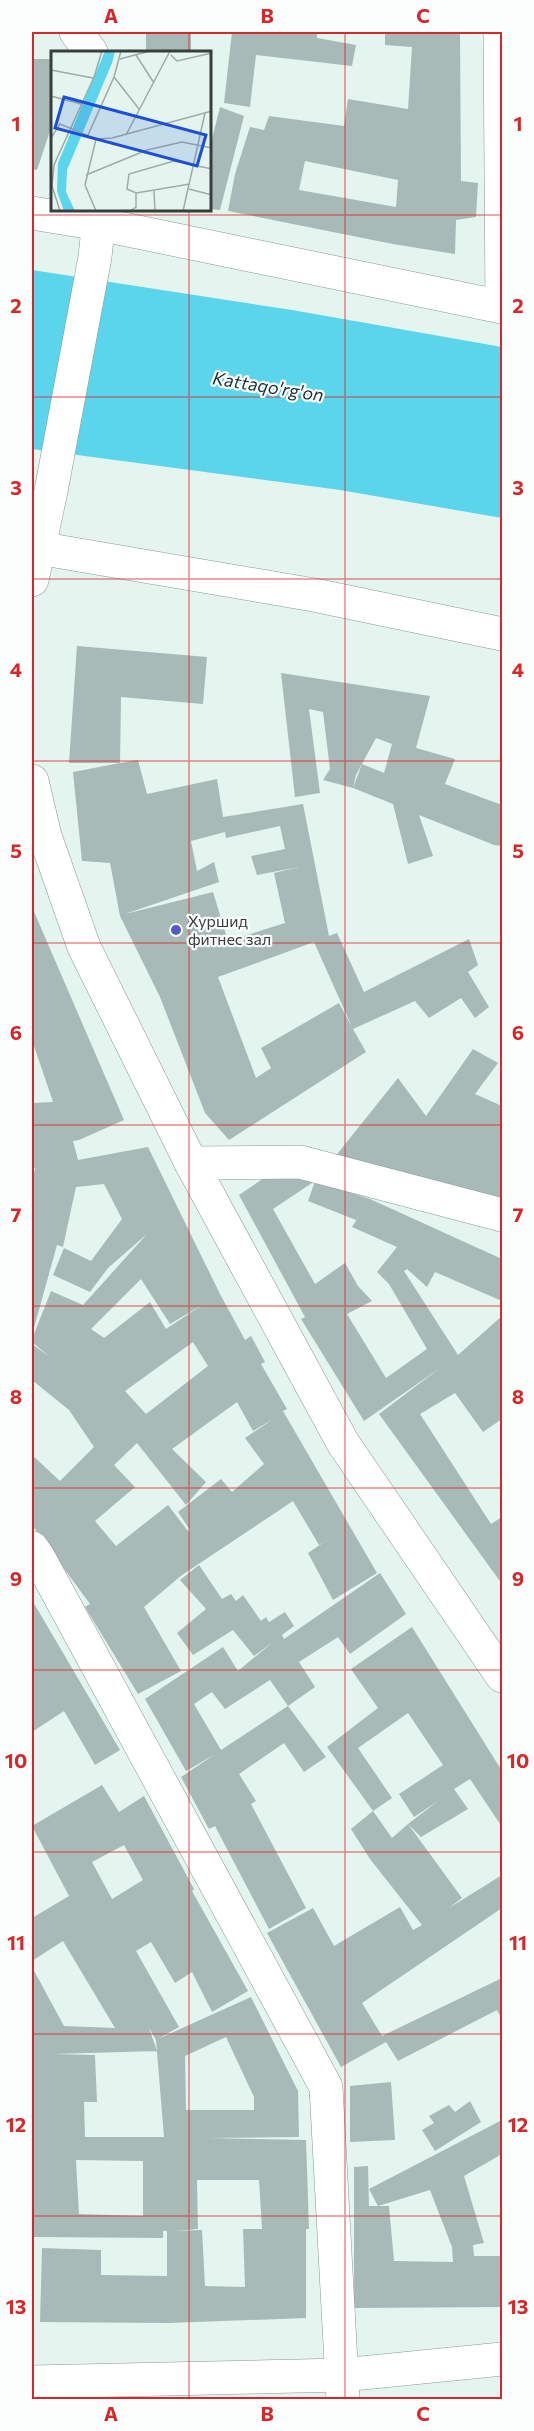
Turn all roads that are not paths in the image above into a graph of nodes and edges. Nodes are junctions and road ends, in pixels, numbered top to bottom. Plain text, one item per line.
1 (76, 32) edge
2 (500, 32) edge
3 (90, 51) edge
4 (32, 213) edge
5 (100, 217) edge
6 (38, 548) junction
7 (32, 580) edge
8 (502, 634) edge
9 (32, 781) edge
10 (191, 1164) junction
11 (502, 1215) edge
12 (32, 1548) edge
13 (502, 1676) edge
14 (502, 2359) edge
15 (32, 2382) edge
16 (343, 2387) edge

1 - 3 street
2 - 5 street
4 - 5 street
5 - 6 street
6 - 7 street
6 - 8 street
9 - 10 street
10 - 11 street
10 - 13 street
12 - 16 street
14 - 16 street
15 - 16 street

